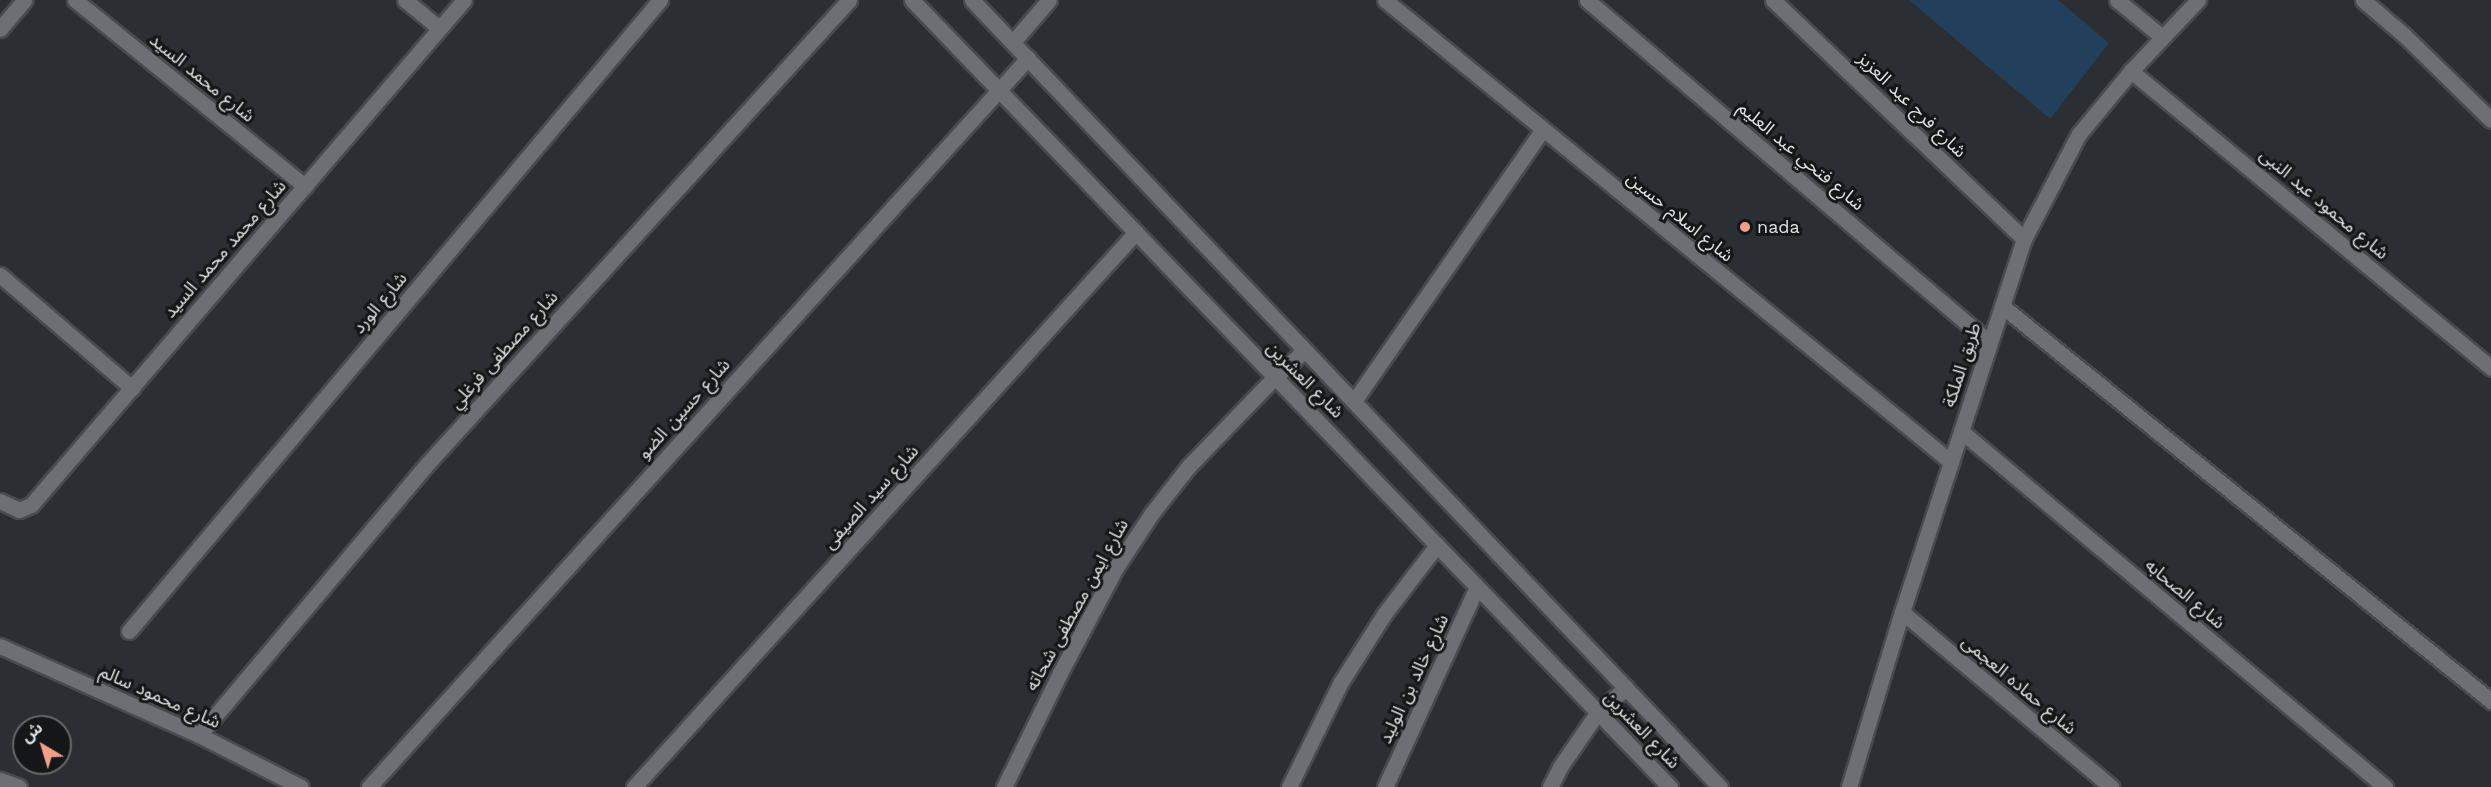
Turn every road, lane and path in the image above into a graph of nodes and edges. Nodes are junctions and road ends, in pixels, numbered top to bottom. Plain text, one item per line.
1 (24, 0) edge
2 (75, 0) edge
3 (405, 0) edge
4 (464, 0) edge
5 (660, 0) edge
6 (849, 0) edge
7 (912, 0) edge
8 (972, 0) edge
9 (1049, 0) edge
10 (1385, 0) edge
11 (1587, 0) edge
12 (1773, 0) edge
13 (2117, 0) edge
14 (2198, 0) edge
15 (2363, 0) edge
16 (439, 28) junction
17 (0, 29) edge
18 (2162, 37) junction
19 (1013, 42) junction
20 (1028, 58) junction
21 (2132, 71) junction
22 (999, 90) junction
23 (2491, 120) edge
24 (1542, 130) junction
25 (305, 186) junction
26 (1136, 232) junction
27 (2024, 239) junction
28 (0, 275) edge
29 (2002, 306) junction
30 (1989, 342) junction
31 (1304, 351) junction
32 (2491, 368) edge
33 (1275, 377) junction
34 (132, 388) junction
35 (1354, 401) junction
36 (1961, 431) junction
37 (1951, 462) junction
38 (5, 504) edge
39 (1437, 545) junction
40 (1477, 587) junction
41 (1902, 612) junction
42 (129, 631) dead end
43 (0, 646) edge
44 (1626, 688) junction
45 (2491, 701) edge
46 (1598, 712) junction
47 (199, 735) junction
48 (0, 780) edge
49 (19, 787) edge
50 (301, 787) edge
51 (369, 787) edge
52 (634, 787) edge
53 (1004, 787) edge
54 (1289, 787) edge
55 (1385, 787) edge
56 (1550, 787) edge
57 (1670, 787) edge
58 (1720, 787) edge
59 (1849, 787) edge
60 (2111, 787) edge
61 (2385, 787) edge

1 - 17 street
2 - 25 street, شارع محمد السيد
3 - 16 street
4 - 16 street, شارع محمد محمد السيد
5 - 42 street, شارع الورد
6 - 47 street, شارع مصطفى فرغلي
7 - 22 street, شارع العشرين
8 - 19 street, شارع العشرين
9 - 19 street
10 - 24 street, شارع اسلام حسين
11 - 30 street, شارع فتحي عبد العليم
12 - 27 street, شارع فرج عبد العزيز
13 - 18 street
14 - 18 street, طريق الملكة
15 - 23 street
16 - 25 street, شارع محمد محمد السيد
18 - 21 street, طريق الملكة
19 - 20 street, شارع العشرين
20 - 22 street, شارع حسين الضو
20 - 31 street, شارع العشرين
21 - 27 street, طريق الملكة
21 - 32 street, شارع محمود عبد النبى
22 - 26 street, شارع العشرين
22 - 51 street, شارع حسين الضو
24 - 35 street
24 - 37 street, شارع اسلام حسين
25 - 34 street, شارع محمد محمد السيد
26 - 33 street, شارع العشرين
26 - 52 street, شارع سيد الصيفى
27 - 29 street, طريق الملكة
28 - 34 street
29 - 30 street, طريق الملكة
29 - 45 street
30 - 36 street, طريق الملكة
31 - 33 street, شارع ايمن مصطفى شحاته
31 - 35 street, شارع العشرين
33 - 39 street, شارع العشرين
33 - 53 street, شارع ايمن مصطفى شحاته
34 - 38 street, شارع محمد محمد السيد
35 - 44 street, شارع العشرين
36 - 37 street, طريق الملكة
36 - 61 street, شارع الصحابه
37 - 41 street, طريق الملكة
39 - 40 street, شارع العشرين
39 - 54 street
40 - 46 street, شارع العشرين
40 - 55 street, شارع خالد بن الوليد
41 - 59 street, طريق الملكة
41 - 60 street, شارع حماده العجمى
43 - 47 street, شارع محمود سالم
44 - 46 street
44 - 58 street, شارع العشرين
46 - 56 street
46 - 57 street, شارع العشرين
47 - 50 street, شارع محمود سالم
48 - 49 street

